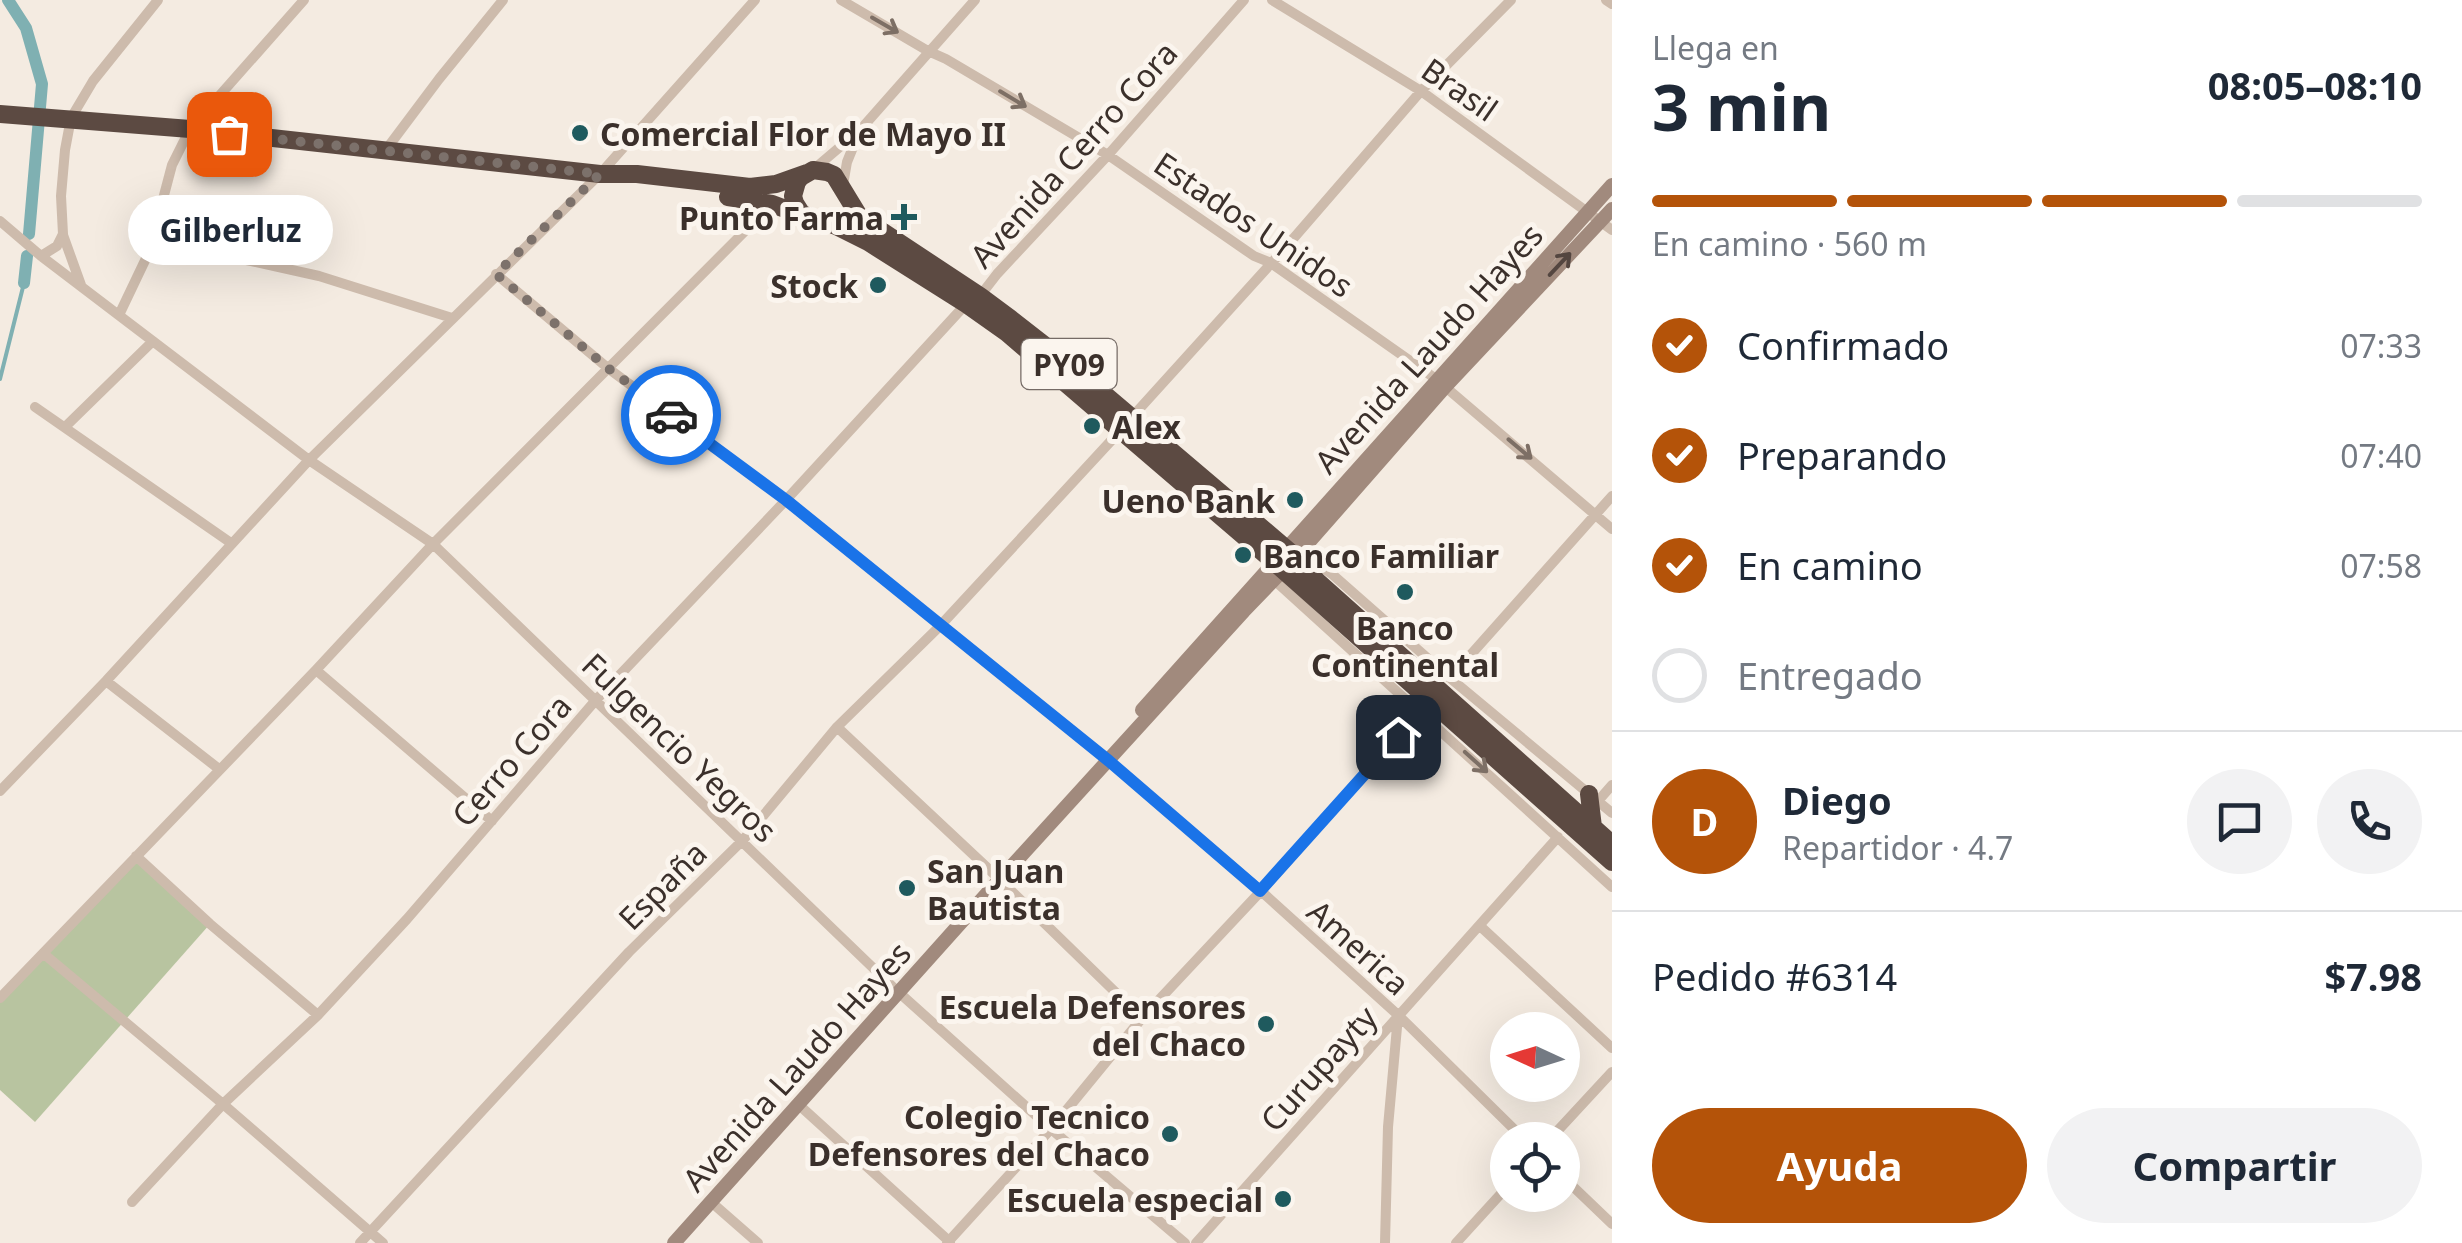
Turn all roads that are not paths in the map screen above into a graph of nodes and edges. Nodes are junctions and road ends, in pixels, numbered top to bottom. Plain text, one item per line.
1 (158, 0) edge
2 (304, 0) edge
3 (503, 0) edge
4 (755, 0) edge
5 (841, 0) edge
6 (974, 0) edge
7 (1244, 0) edge
8 (1272, 0) edge
9 (1511, 0) edge
10 (928, 51) junction
11 (1422, 91) junction
12 (10, 114) edge
13 (71, 118) junction
14 (190, 129) junction
15 (861, 130) junction
16 (385, 151) junction
17 (1108, 156) junction
18 (810, 172) junction
19 (600, 174) junction
20 (1612, 185) edge
21 (842, 190) junction
22 (772, 204) junction
23 (1612, 209) edge
24 (1588, 211) junction
25 (812, 218) junction
26 (0, 221) edge
27 (1606, 226) edge
28 (63, 234) junction
29 (149, 252) junction
30 (40, 256) junction
31 (1271, 263) junction
32 (496, 274) junction
33 (82, 287) junction
34 (973, 300) junction
35 (119, 315) junction
36 (452, 318) junction
37 (153, 341) junction
38 (609, 369) junction
39 (1441, 383) junction
40 (35, 407) dead end
41 (1126, 423) junction
42 (65, 428) junction
43 (309, 460) junction
44 (1612, 496) edge
45 (786, 500) junction
46 (1596, 514) junction
47 (1612, 529) edge
48 (231, 543) junction
49 (433, 544) junction
50 (1282, 563) junction
51 (940, 626) junction
52 (316, 670) junction
53 (1450, 678) junction
54 (106, 681) junction
55 (595, 701) junction
56 (1420, 712) junction
57 (837, 727) junction
58 (1106, 758) junction
59 (220, 769) junction
60 (1612, 784) edge
61 (0, 791) edge
62 (1594, 798) junction
63 (1612, 813) edge
64 (492, 821) junction
65 (1592, 827) junction
66 (1558, 837) junction
67 (743, 840) junction
68 (1612, 844) edge
69 (136, 856) junction
70 (1612, 862) edge
71 (998, 877) junction
72 (1612, 887) edge
73 (1260, 891) junction
74 (1480, 926) junction
75 (44, 954) junction
76 (897, 991) junction
77 (0, 998) edge
78 (1398, 1015) junction
79 (318, 1016) junction
80 (1142, 1018) junction
81 (1612, 1048) edge
82 (1612, 1072) edge
83 (224, 1104) junction
84 (798, 1105) junction
85 (1507, 1122) edge
86 (1566, 1122) edge
87 (1050, 1128) junction
88 (1580, 1193) edge
89 (710, 1200) junction
90 (132, 1202) dead end
91 (1490, 1206) edge
92 (1612, 1224) edge
93 (370, 1232) junction
94 (949, 1242) edge
95 (360, 1243) edge
96 (382, 1243) edge
97 (674, 1243) edge
98 (758, 1243) edge
99 (1184, 1243) edge
100 (1196, 1243) edge
101 (1385, 1243) edge
102 (1456, 1243) edge

1 - 13 street
2 - 14 street
3 - 16 street
4 - 19 street
5 -> 10 street, Estados Unidos
6 - 10 street
7 - 17 street, Avenida Cerro Cora
8 - 11 street, Brasil
9 - 11 street, España
10 - 15 street
10 -> 17 street, Estados Unidos
11 - 24 street, Brasil
11 - 31 street, España
12 - 13 highway, PY09
13 - 14 highway, PY09
13 - 28 street
14 - 16 highway, PY09
14 - 29 street
15 - 18 street
15 - 21 street
16 - 19 highway, PY09
17 - 31 street, Estados Unidos
17 - 34 street, Avenida Cerro Cora
18 - 19 highway, PY09
18 - 21 highway, PY09
18 - 25 highway
19 - 22 highway, PY09
19 - 32 street
20 - 24 street, Avenida Laudo Hayes
21 - 25 highway
21 - 34 highway, PY09
22 - 25 highway, PY09
22 - 38 street
23 - 27 street, Avenida Laudo Hayes
24 - 27 street, Brasil
24 - 39 street, Avenida Laudo Hayes
25 - 34 highway, PY09
26 - 30 street, Fulgencio Yegros
39 -> 27 street, Avenida Laudo Hayes
28 - 30 street
28 - 33 street
29 - 35 street
29 - 36 street
30 - 33 street, Fulgencio Yegros
31 - 39 street, Estados Unidos
31 - 41 street, España
32 - 36 street
32 - 38 street, America
33 - 35 street, Fulgencio Yegros
34 - 41 highway, PY09
34 - 45 street, Cerro Cora
35 - 37 street, Fulgencio Yegros
36 - 43 street
37 - 42 street
37 - 43 street, Fulgencio Yegros
38 - 45 street, America
38 - 49 street
39 -> 46 street, Estados Unidos
39 - 50 street, Avenida Laudo Hayes
40 - 42 street
41 - 50 highway, PY09
41 - 51 street, España
42 - 48 street
43 - 48 street
43 - 49 street, Fulgencio Yegros
44 - 46 street
45 - 51 street, America
45 - 55 street, Cerro Cora
46 - 47 street, Estados Unidos
46 - 53 street
48 - 54 street
49 - 52 street
49 - 55 street, Fulgencio Yegros
50 - 53 street
50 - 56 street
50 - 58 street, Avenida Laudo Hayes
50 - 65 highway, PY09
50 - 70 highway, PY09
51 - 57 street, España
51 - 58 street, America
52 - 59 street
52 - 64 street
53 - 62 street
54 - 59 street
54 - 61 street
55 - 64 street, Cerro Cora
55 - 67 street, Fulgencio Yegros
56 -> 66 street
56 - 73 street
57 - 67 street, España
57 - 71 street
58 - 71 street, Avenida Laudo Hayes
58 - 73 street, America
59 - 69 street
60 - 62 street
62 - 63 street
62 - 65 highway
64 - 79 street, Cerro Cora
65 - 68 highway, PY09
66 - 72 street
66 - 74 street, Curupayty
67 - 76 street, Fulgencio Yegros
67 - 93 street, España
69 - 75 street
69 - 79 street
71 - 76 street, Avenida Laudo Hayes
71 - 80 street
73 - 78 street, America
73 - 80 street
74 - 78 street, Curupayty
74 - 81 street
75 - 77 street
75 - 83 street
76 - 84 street, Avenida Laudo Hayes
76 - 87 street, Fulgencio Yegros
78 - 85 street, America
78 - 100 street, Curupayty
78 - 101 street
79 - 83 street, Cerro Cora
80 - 87 street
82 - 86 street
83 - 90 street, Cerro Cora
83 - 93 street
84 - 89 street, Avenida Laudo Hayes
84 - 94 street
87 - 94 street
87 - 99 street, Fulgencio Yegros
88 - 92 street
89 - 97 street, Avenida Laudo Hayes
89 - 98 street
91 - 102 street
93 - 95 street, España
93 - 96 street

